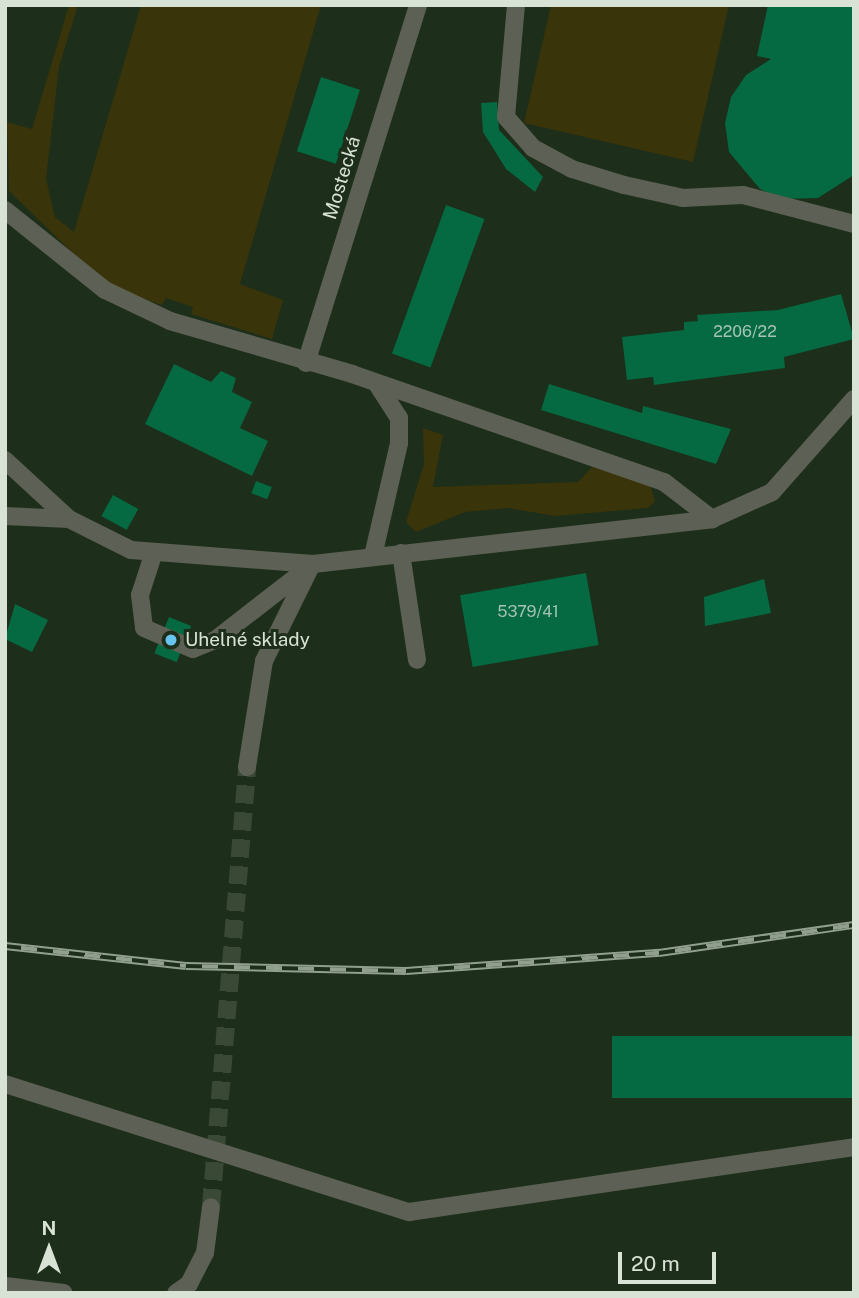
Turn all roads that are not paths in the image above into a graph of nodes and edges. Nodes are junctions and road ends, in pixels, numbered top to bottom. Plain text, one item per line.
1 (418, 5) edge
2 (516, 5) edge
3 (5, 209) edge
4 (854, 224) edge
5 (306, 363) junction
6 (378, 386) junction
7 (854, 399) edge
8 (5, 460) edge
9 (5, 516) edge
10 (69, 519) junction
11 (712, 519) junction
12 (401, 553) junction
13 (153, 555) junction
14 (373, 556) junction
15 (313, 564) junction
16 (417, 660) dead end
17 (247, 767) tunnel mouth
18 (5, 1084) edge
19 (854, 1147) edge
20 (211, 1207) tunnel mouth
21 (5, 1286) edge
22 (64, 1293) edge
23 (176, 1293) edge

1 - 5 street, Mostecká
2 - 4 street
3 - 5 street
5 - 6 street
6 - 11 street
6 - 14 street
7 - 11 street
8 - 10 street
9 - 10 street
10 - 13 street
11 - 12 street
12 - 14 street
12 - 16 street
13 - 15 street
13 - 15 street
14 - 15 street
15 - 17 street
18 - 19 street
20 - 23 street
21 - 22 street

